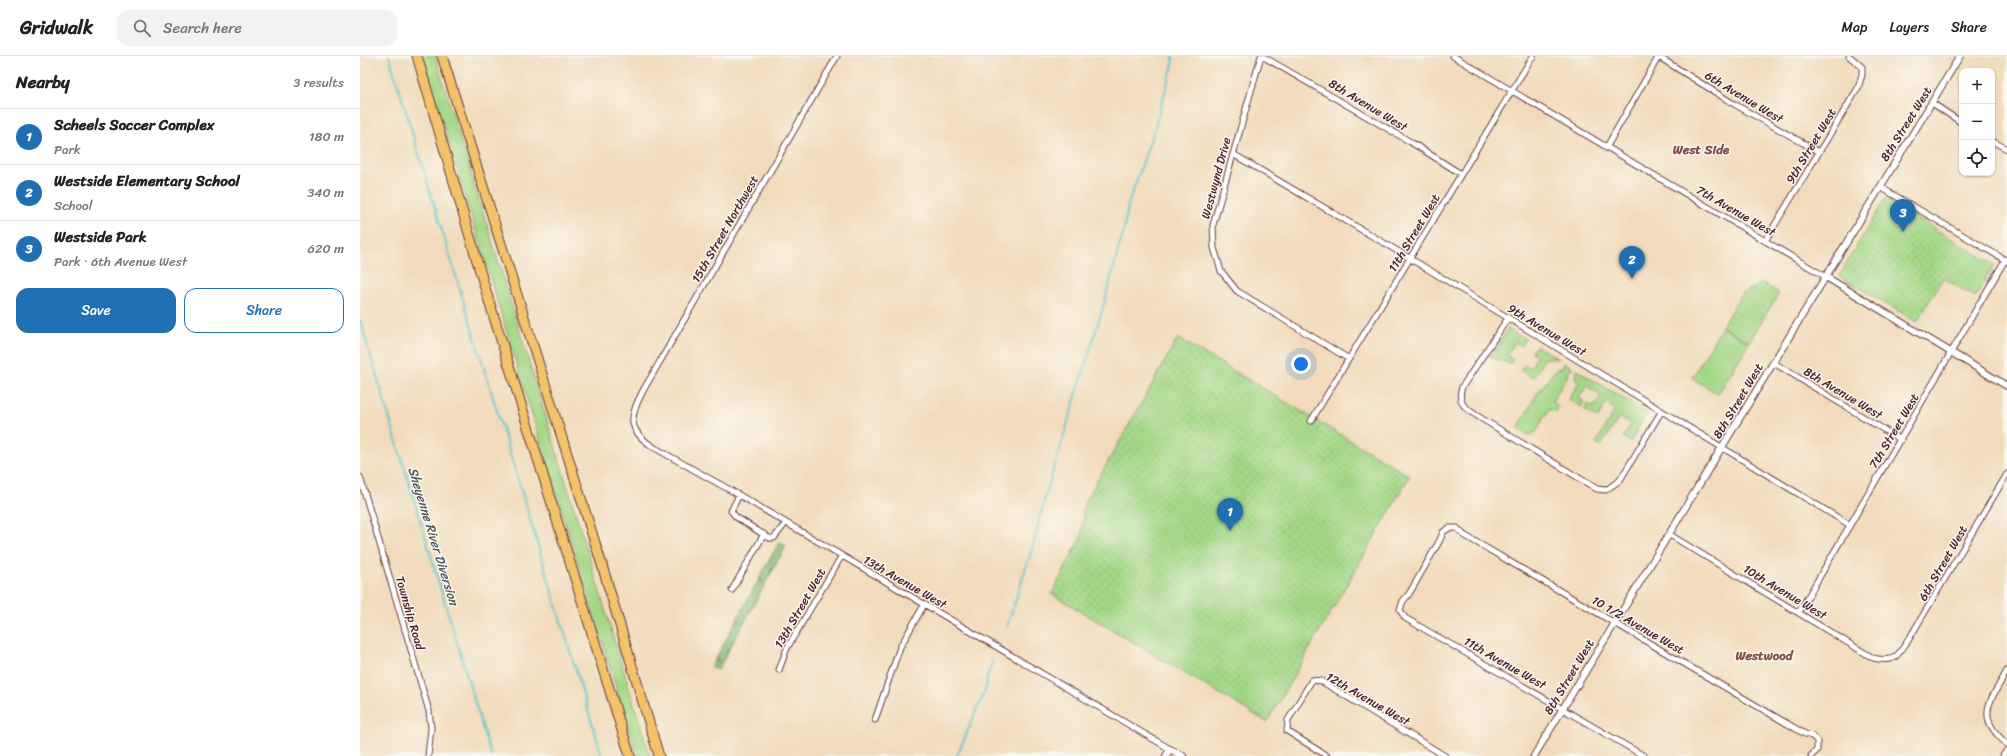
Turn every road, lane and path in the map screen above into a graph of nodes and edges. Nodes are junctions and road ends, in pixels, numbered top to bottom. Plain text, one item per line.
1 (417, 56) edge
2 (442, 56) edge
3 (837, 56) edge
4 (1261, 56) edge
5 (1453, 56) edge
6 (1533, 56) edge
7 (1659, 56) edge
8 (1850, 56) edge
9 (1960, 56) edge
10 (1512, 91) junction
11 (1932, 103) junction
12 (1959, 121) edge
13 (1995, 143) edge
14 (1606, 148) junction
15 (2007, 149) edge
16 (1819, 152) junction
17 (1233, 154) junction
18 (1461, 174) junction
19 (1880, 187) junction
20 (1765, 241) junction
21 (1410, 258) junction
22 (2006, 261) edge
23 (1826, 278) junction
24 (1508, 318) junction
25 (1952, 353) junction
26 (1349, 358) junction
27 (1774, 363) junction
28 (2007, 386) edge
29 (1661, 412) junction
30 (632, 414) joint
31 (1311, 421) dead end
32 (1901, 440) junction
33 (1722, 449) junction
34 (2007, 474) edge
35 (360, 477) edge
36 (739, 495) junction
37 (785, 524) junction
38 (1850, 525) junction
39 (764, 534) junction
40 (1670, 534) junction
41 (841, 557) junction
42 (732, 590) dead end
43 (924, 605) junction
44 (1400, 610) joint
45 (1800, 612) junction
46 (1615, 623) junction
47 (1892, 659) joint
48 (779, 670) dead end
49 (2007, 671) edge
50 (1563, 708) junction
51 (875, 720) dead end
52 (2007, 744) edge
53 (1170, 749) junction
54 (2007, 750) edge
55 (428, 756) edge
56 (630, 756) edge
57 (659, 756) edge
58 (1166, 756) edge
59 (1182, 756) edge
60 (1327, 756) edge
61 (1445, 756) edge
62 (1534, 756) edge
63 (1644, 756) edge
64 (1812, 756) edge
65 (2003, 756) edge

1 - 56 highway
2 - 57 highway
3 - 30 street, 15th Street Northwest
4 - 17 street, Westwynd Drive
4 - 18 street, 8th Avenue West
5 - 10 street, 7th Avenue West
6 - 10 street, 11th Street West
7 - 14 street
7 - 16 street, 6th Avenue West
8 - 16 street, 9th Street West
9 - 11 street, 8th Street West
10 - 14 street, 7th Avenue West
10 - 18 street, 11th Street West
11 - 12 street
11 - 19 street, 8th Street West
13 - 15 street
14 - 20 street, 7th Avenue West
16 - 20 street, 9th Street West
17 - 21 street, 9th Avenue West
17 - 26 street, Westwynd Drive
18 - 21 street, 11th Street West
19 - 22 street
19 - 23 street, 8th Street West
20 - 23 street, 7th Avenue West
21 - 24 street, 9th Avenue West
21 - 26 street, 11th Street West
22 - 25 street, 7th Street West
23 - 25 street, 7th Avenue West
23 - 27 street, 8th Street West
24 - 29 street, 9th Avenue West
24 - 29 street
25 - 28 street, 7th Avenue West
25 - 32 street, 7th Street West
26 - 31 street, 11th Street West
27 - 32 street, 8th Avenue West
27 - 33 street, 8th Street West
29 - 33 street, 9th Avenue West
30 - 36 street, 13th Avenue West
32 - 38 street, 7th Street West
33 - 38 street, 9th Avenue West
33 - 40 street, 8th Street West
34 - 47 street, 6th Street West
35 - 55 street, Township Road
36 - 37 street, 13th Avenue West
36 - 39 street
37 - 39 street
37 - 41 street, 13th Avenue West
38 - 45 street, 7th Street West
39 - 42 street
40 - 45 street, 10th Avenue West
40 - 46 street, 8th Street West
41 - 43 street, 13th Avenue West
41 - 48 street, 13th Street West
43 - 51 street
43 - 53 street, 13th Avenue West
44 - 46 street, 10 1/2 Avenue West
44 - 50 street, 11th Avenue West
45 - 47 street, 10th Avenue West
46 - 50 street, 8th Street West
46 - 64 street, 10 1/2 Avenue West
49 - 52 street
50 - 62 street, 8th Street West
50 - 63 street, 11th Avenue West
53 - 58 street
53 - 59 street, 13th Avenue West
54 - 65 street
60 - 61 street, 12th Avenue West

